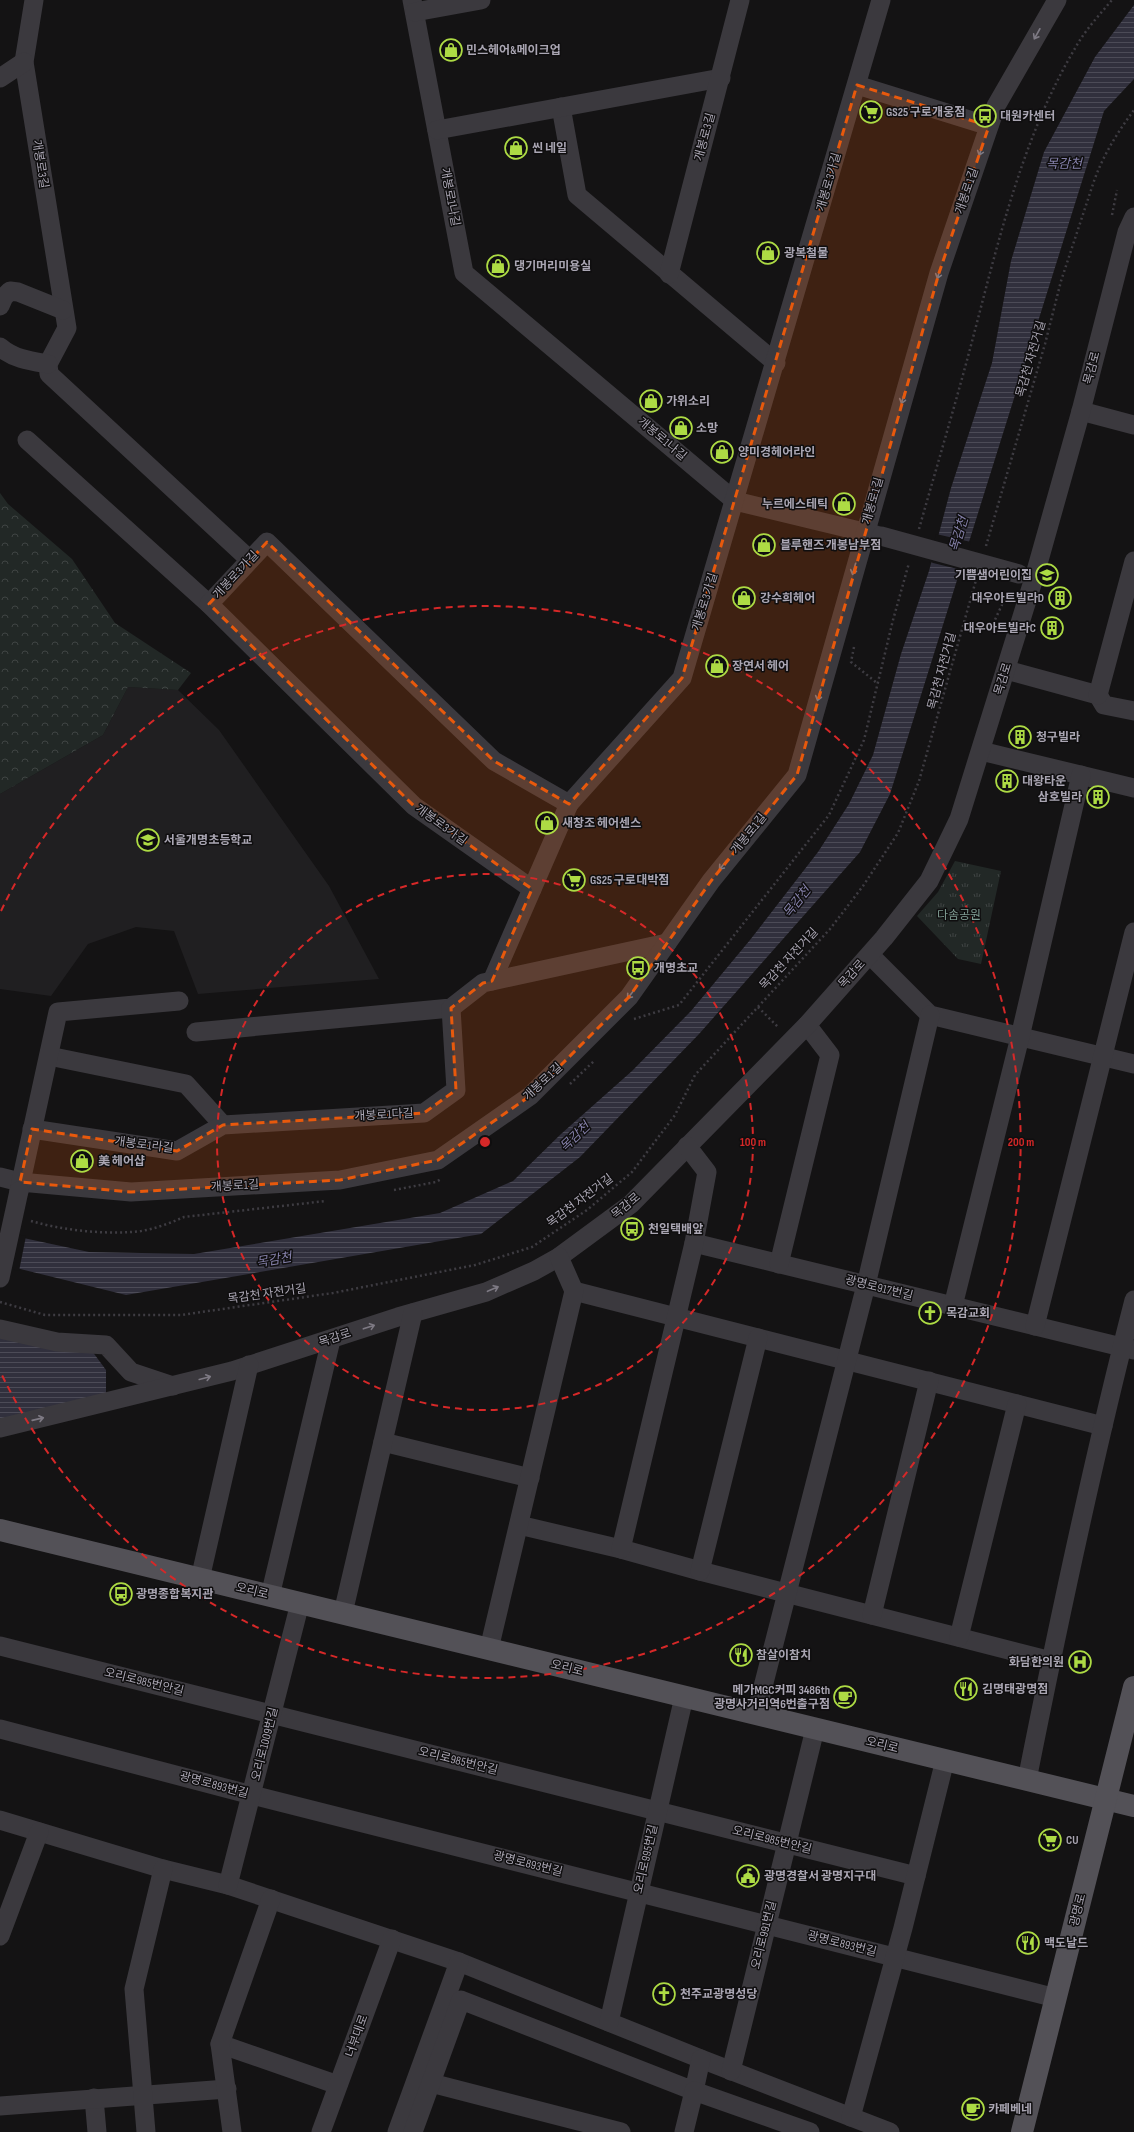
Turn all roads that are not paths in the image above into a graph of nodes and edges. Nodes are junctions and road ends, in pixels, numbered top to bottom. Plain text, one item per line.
1 (34, 0) edge
2 (481, 0) edge
3 (740, 0) edge
4 (881, 0) edge
5 (1057, 0) edge
6 (414, 6) edge
7 (24, 62) junction
8 (0, 78) edge
9 (721, 78) junction
10 (857, 85) junction
11 (561, 107) junction
12 (989, 126) junction
13 (437, 130) junction
14 (1134, 217) edge
15 (669, 274) junction
16 (0, 306) edge
17 (65, 319) junction
18 (0, 347) edge
19 (776, 363) junction
20 (48, 364) junction
21 (1081, 411) junction
22 (1134, 425) edge
23 (27, 440) dead end
24 (735, 501) junction
25 (873, 534) junction
26 (250, 560) junction
27 (1134, 561) edge
28 (1026, 576) junction
29 (209, 604) junction
30 (1006, 670) junction
31 (1098, 695) junction
32 (1134, 711) edge
33 (982, 751) junction
34 (1081, 775) junction
35 (1134, 788) edge
36 (569, 804) junction
37 (532, 889) junction
38 (1134, 932) edge
39 (667, 943) junction
40 (870, 955) junction
41 (492, 981) junction
42 (178, 1001) dead end
43 (451, 1008) junction
44 (930, 1016) junction
45 (807, 1025) junction
46 (196, 1032) dead end
47 (1020, 1037) junction
48 (49, 1056) junction
49 (1104, 1056) junction
50 (1134, 1064) edge
51 (223, 1124) junction
52 (32, 1129) junction
53 (687, 1146) junction
54 (0, 1177) edge
55 (20, 1186) junction
56 (694, 1243) junction
57 (559, 1257) junction
58 (779, 1264) junction
59 (0, 1278) edge
60 (866, 1285) junction
61 (574, 1291) junction
62 (1134, 1300) edge
63 (953, 1306) junction
64 (413, 1313) junction
65 (675, 1317) junction
66 (1035, 1326) junction
67 (0, 1329) edge
68 (758, 1338) junction
69 (331, 1340) junction
70 (1128, 1349) edge
71 (846, 1360) junction
72 (249, 1365) junction
73 (929, 1381) junction
74 (173, 1386) junction
75 (1017, 1404) junction
76 (1103, 1426) junction
77 (0, 1428) edge
78 (383, 1442) junction
79 (530, 1478) junction
80 (519, 1525) junction
81 (0, 1530) edge
82 (621, 1549) junction
83 (700, 1571) junction
84 (200, 1578) junction
85 (787, 1593) junction
86 (270, 1596) junction
87 (300, 1603) junction
88 (343, 1613) junction
89 (872, 1615) junction
90 (959, 1637) junction
91 (0, 1646) edge
92 (489, 1649) junction
93 (1051, 1661) junction
94 (1134, 1687) edge
95 (684, 1697) junction
96 (272, 1714) junction
97 (756, 1714) junction
98 (0, 1729) edge
99 (815, 1729) junction
100 (945, 1760) junction
101 (1027, 1780) junction
102 (252, 1795) junction
103 (1106, 1800) junction
104 (1134, 1806) edge
105 (657, 1811) junction
106 (0, 1820) edge
107 (39, 1832) junction
108 (786, 1843) junction
109 (163, 1869) junction
110 (916, 1876) junction
111 (228, 1885) junction
112 (638, 1892) junction
113 (271, 1899) junction
114 (766, 1924) junction
115 (0, 1936) edge
116 (392, 1939) junction
117 (895, 1957) junction
118 (459, 1962) junction
119 (1056, 1998) junction
120 (608, 2022) junction
121 (220, 2044) junction
122 (700, 2059) junction
123 (731, 2071) junction
124 (431, 2083) junction
125 (338, 2085) junction
126 (227, 2089) junction
127 (694, 2091) junction
128 (142, 2094) junction
129 (94, 2098) junction
130 (0, 2106) edge
131 (851, 2117) junction
132 (97, 2132) edge
133 (146, 2132) edge
134 (232, 2132) edge
135 (321, 2132) edge
136 (397, 2132) edge
137 (413, 2132) edge
138 (621, 2132) edge
139 (684, 2132) edge
140 (810, 2132) edge
141 (890, 2132) edge
142 (1022, 2132) edge

1 - 7 street, 개봉로3길
2 - 6 street
3 - 9 street, 개봉로3길
4 - 10 street, 개봉로3가길
5 -> 12 street, 개봉로1길
6 - 13 street, 개봉로1나길
7 - 8 street
7 - 17 street, 개봉로3길
9 - 11 street
9 - 15 street, 개봉로3길
10 - 12 street
10 - 19 street, 개봉로3가길
11 - 13 street
11 - 15 street
12 -> 25 street, 개봉로1길
13 - 24 street, 개봉로1나길
14 - 21 street, 목감로
15 - 19 street
16 - 17 street
17 - 20 street
18 - 20 street
19 - 24 street, 개봉로3가길
20 - 26 street
21 - 22 street
21 - 28 street, 목감로
23 - 29 street
24 - 25 street, 개봉로1나길
24 - 36 street, 개봉로3가길
25 - 28 street, 개봉로1나길, bridge
25 -> 39 street, 개봉로1길
26 - 29 street, 개봉로3가길
26 - 36 street, 개봉로3가길
27 - 31 street
28 - 30 street, 목감로
29 - 37 street, 개봉로3가길
30 - 31 street
30 - 33 street, 목감로
31 - 32 street
33 - 34 street
33 - 40 street, 목감로
34 - 35 street
34 - 47 street
36 - 37 street, 개봉로3가길
37 - 41 street, 개봉로3가길
38 - 49 street
39 - 41 street
39 -> 55 street, 개봉로1길
40 - 44 street
40 - 45 street, 목감로
41 - 43 street
42 - 48 street
43 - 46 street
43 - 51 street, 개봉로1다길
44 - 47 street
44 - 60 street
45 - 53 street, 목감로
45 - 58 street
47 - 49 street
47 - 63 street
48 - 51 street
48 - 52 street
49 - 50 street
49 - 66 street
51 - 52 street, 개봉로1라길
52 - 55 street
53 - 56 street
53 - 57 street, 목감로
54 - 55 street, 개봉로1길
55 - 59 street, bridge
56 - 58 street, 광명로917번길
56 - 65 street
57 - 61 street
64 -> 57 street, 목감로
58 - 60 street, 광명로917번길
60 - 63 street, 광명로917번길
60 - 71 street
61 - 65 street
61 - 79 street
62 - 70 street
63 - 66 street, 광명로917번길
69 -> 64 street, 목감로
64 - 78 street
65 - 68 street
65 - 82 street
66 - 70 street, 광명로917번길
67 - 74 street
68 - 71 street
68 - 83 street
69 - 72 street, 목감로
69 - 86 street
70 - 76 street
71 - 73 street
71 - 85 street
74 -> 72 street, 목감로
72 - 84 street
73 - 75 street
73 - 89 street
77 -> 74 street, 목감로
75 - 76 street
75 - 90 street
76 - 93 street
78 - 79 street
78 - 88 street
79 - 80 street
80 - 82 street
80 - 92 street
81 - 84 main road, 오리로
82 - 83 street
83 - 85 street
84 - 86 main road, 오리로
85 - 89 street
85 - 97 street
86 - 87 main road, 오리로
87 - 88 main road, 오리로
87 - 96 street, 오리로1009번길
88 - 92 main road, 오리로
89 - 90 street
90 - 93 street
91 - 96 street, 오리로985번안길
92 - 95 main road, 오리로
93 - 101 street
94 - 103 main road, 광명로
95 - 97 main road, 오리로
95 - 105 street, 오리로995번길
96 - 102 street, 오리로1009번길
96 - 105 street, 오리로985번안길
97 - 99 main road, 오리로
98 - 102 street, 광명로893번길
99 - 100 main road, 오리로
99 - 108 street, 오리로991번길
100 - 101 main road, 오리로
100 - 110 street
101 - 103 main road, 오리로
102 - 111 street, 오리로1009번길
102 - 112 street, 광명로893번길
103 - 104 main road, 오리로
103 - 119 main road, 광명로
105 - 108 street, 오리로985번안길
105 - 112 street, 오리로995번길
106 - 107 street
107 - 109 street
107 - 115 street
108 - 110 street, 오리로985번안길
108 - 114 street, 오리로991번길
109 - 111 street
109 - 128 street
110 - 117 street
111 - 113 street
112 - 114 street, 광명로893번길
112 - 120 street, 오리로995번길
113 - 116 street
113 - 121 street
114 - 117 street, 광명로893번길
114 - 123 street, 오리로991번길
116 - 118 street
116 - 125 street, 너부대로
117 - 119 street, 광명로893번길
117 - 131 street
118 - 120 street
118 - 136 street
119 - 142 main road, 광명로
120 - 122 street
121 - 125 street
121 - 126 street
122 - 123 street
122 - 127 street
123 - 131 street
124 - 127 street
124 - 137 street
124 - 138 street
125 - 135 street, 너부대로
126 - 128 street
126 - 134 street
127 - 139 street
127 - 140 street
128 - 129 street
128 - 133 street
129 - 130 street
129 - 132 street
131 - 141 street

